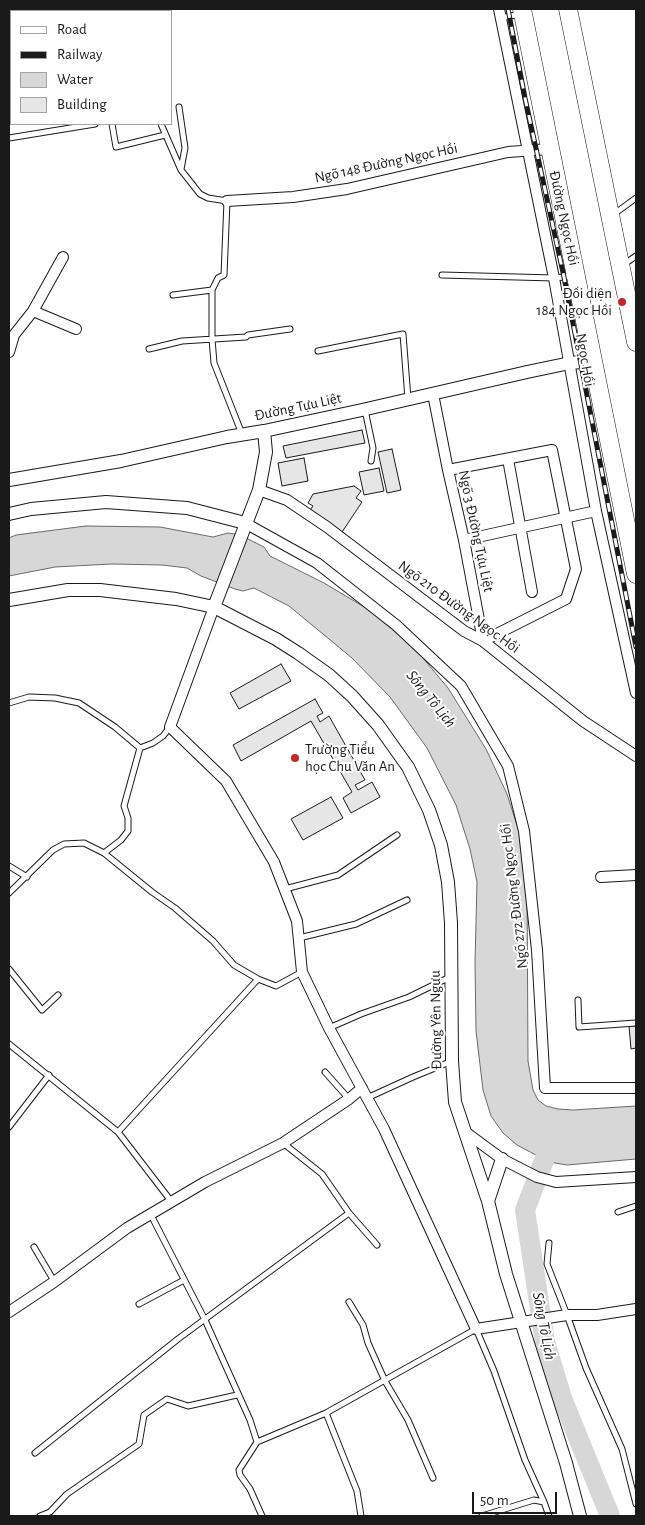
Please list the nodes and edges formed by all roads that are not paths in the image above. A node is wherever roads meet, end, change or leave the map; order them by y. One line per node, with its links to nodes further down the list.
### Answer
1 (568, 9): 15 (highway)
2 (522, 11): 3 (lane); 10 (highway, Đường Ngọc Hồi)
3 (500, 14): 11 (street, Ngọc Hồi)
4 (179, 107): 12 (lane)
5 (89, 125): 9 (lane)
6 (112, 125): 8 (lane)
7 (161, 125): 8 (lane)
8 (165, 135): 12 (lane)
9 (9, 138)
10 (550, 149): 11 (street, Ngõ 148 Đường Ngọc Hồi); 20 (highway, Đường Ngọc Hồi)
11 (528, 150): 14 (street, Ngõ 148 Đường Ngọc Hồi); 21 (street, Ngọc Hồi)
12 (181, 170): 14 (lane)
13 (636, 198): 15 (lane)
14 (227, 201): 22 (lane)
15 (610, 217): 18 (highway)
16 (63, 256): 25 (street)
17 (636, 256): 18 (lane)
18 (621, 271): 24 (street); 29 (highway)
19 (442, 276): 21 (lane)
20 (576, 276): 21 (lane); 33 (highway, Đường Ngọc Hồi)
21 (554, 278): 34 (street, Ngọc Hồi)
22 (212, 290): 23 (lane); 28 (lane)
23 (173, 295)
24 (636, 300)
25 (33, 311): 26 (street); 31 (street)
26 (76, 329)
27 (290, 329): 28 (lane)
28 (212, 338): 30 (lane); 39 (lane)
29 (636, 342)
30 (149, 349)
31 (9, 352)
32 (318, 352): 36 (lane)
33 (593, 361): 34 (street, Đường Tựu Liệt); 51 (highway, Đường Ngọc Hồi)
34 (570, 363): 35 (street, Đường Tựu Liệt); 45 (street, Ngọc Hồi)
35 (433, 394): 36 (street, Đường Tựu Liệt); 42 (street, Ngõ 3 Đường Tựu Liệt)
36 (408, 400): 37 (street, Đường Tựu Liệt)
37 (364, 410): 38 (street, Đường Tựu Liệt); 41 (lane)
38 (264, 431): 39 (street, Đường Tựu Liệt); 44 (street)
39 (242, 434): 43 (street, Đường Tựu Liệt)
40 (508, 459): 42 (street); 47 (street); 49 (street)
41 (371, 461)
42 (448, 470): 50 (street, Ngõ 3 Đường Tựu Liệt)
43 (9, 480)
44 (259, 490): 48 (street); 55 (street, Ngõ 210 Đường Ngọc Hồi)
45 (596, 511): 47 (street); 56 (street, Ngọc Hồi)
46 (9, 514): 48 (street)
47 (565, 518): 49 (street); 55 (street)
48 (243, 528): 54 (street); 84 (street, Ngõ 272 Đường Ngọc Hồi)
49 (520, 528): 50 (street); 52 (street)
50 (464, 540): 55 (street, Ngõ 3 Đường Tựu Liệt)
51 (636, 574)
52 (532, 592)
53 (9, 600): 54 (street, Đường Yên Ngưu)
54 (216, 602): 58 (street); 73 (street, Đường Yên Ngưu)
55 (483, 641): 60 (street, Ngõ 210 Đường Ngọc Hồi)
56 (636, 693)
57 (9, 703): 59 (lane)
58 (170, 727): 59 (lane); 67 (street)
59 (140, 748): 62 (lane)
60 (636, 756)
61 (397, 835): 67 (lane)
62 (104, 852): 65 (lane); 74 (lane)
63 (9, 866): 65 (lane)
64 (636, 875): 66 (street)
65 (27, 876): 68 (lane)
66 (601, 877)
67 (285, 889): 70 (street)
68 (9, 893)
69 (407, 900): 70 (lane)
70 (299, 938): 72 (street)
71 (9, 969): 75 (lane)
72 (302, 972): 74 (lane); 78 (street)
73 (450, 976): 78 (lane); 80 (street, Đường Yên Ngưu)
74 (258, 980): 88 (lane)
75 (58, 995)
76 (578, 1000): 77 (lane)
77 (636, 1023)
78 (328, 1028): 83 (street)
79 (9, 1044): 82 (lane)
80 (452, 1061): 85 (lane); 89 (street, Đường Yên Ngưu)
81 (325, 1072): 86 (lane)
82 (49, 1075): 87 (lane); 88 (lane)
83 (362, 1088): 85 (street); 86 (street)
84 (636, 1088)
85 (367, 1098): 111 (street)
86 (349, 1099): 90 (street)
87 (9, 1127)
88 (118, 1132): 94 (lane)
89 (464, 1132): 91 (street); 93 (street, Đường Yên Ngưu)
90 (284, 1143): 94 (street); 97 (lane)
91 (502, 1159): 92 (street); 93 (street)
92 (636, 1177)
93 (488, 1200): 110 (street, Đường Yên Ngưu)
94 (172, 1202): 98 (street)
95 (636, 1206): 96 (lane)
96 (618, 1212)
97 (348, 1213): 100 (lane); 109 (lane)
98 (151, 1215): 102 (lane); 103 (street)
99 (549, 1243): 108 (lane)
100 (376, 1244)
101 (34, 1247): 103 (lane)
102 (184, 1280): 105 (lane); 109 (lane)
103 (54, 1282): 107 (street)
104 (348, 1302): 112 (lane)
105 (139, 1304)
106 (636, 1309): 108 (street)
107 (9, 1312)
108 (568, 1315): 110 (street); 119 (lane)
109 (205, 1320): 113 (lane); 116 (lane)
110 (526, 1320): 111 (street); 126 (street, Đường Yên Ngưu)
111 (476, 1329): 112 (lane); 118 (lane)
112 (385, 1381): 114 (lane); 117 (lane)
113 (237, 1395): 115 (lane); 120 (lane)
114 (326, 1413): 115 (lane); 123 (lane)
115 (257, 1442): 122 (lane)
116 (35, 1453)
117 (434, 1478)
118 (544, 1502): 124 (lane); 125 (lane)
119 (636, 1504)
120 (51, 1514): 121 (lane)
121 (40, 1516)
122 (262, 1516)
123 (361, 1516)
124 (482, 1516)
125 (549, 1516)
126 (580, 1516)

